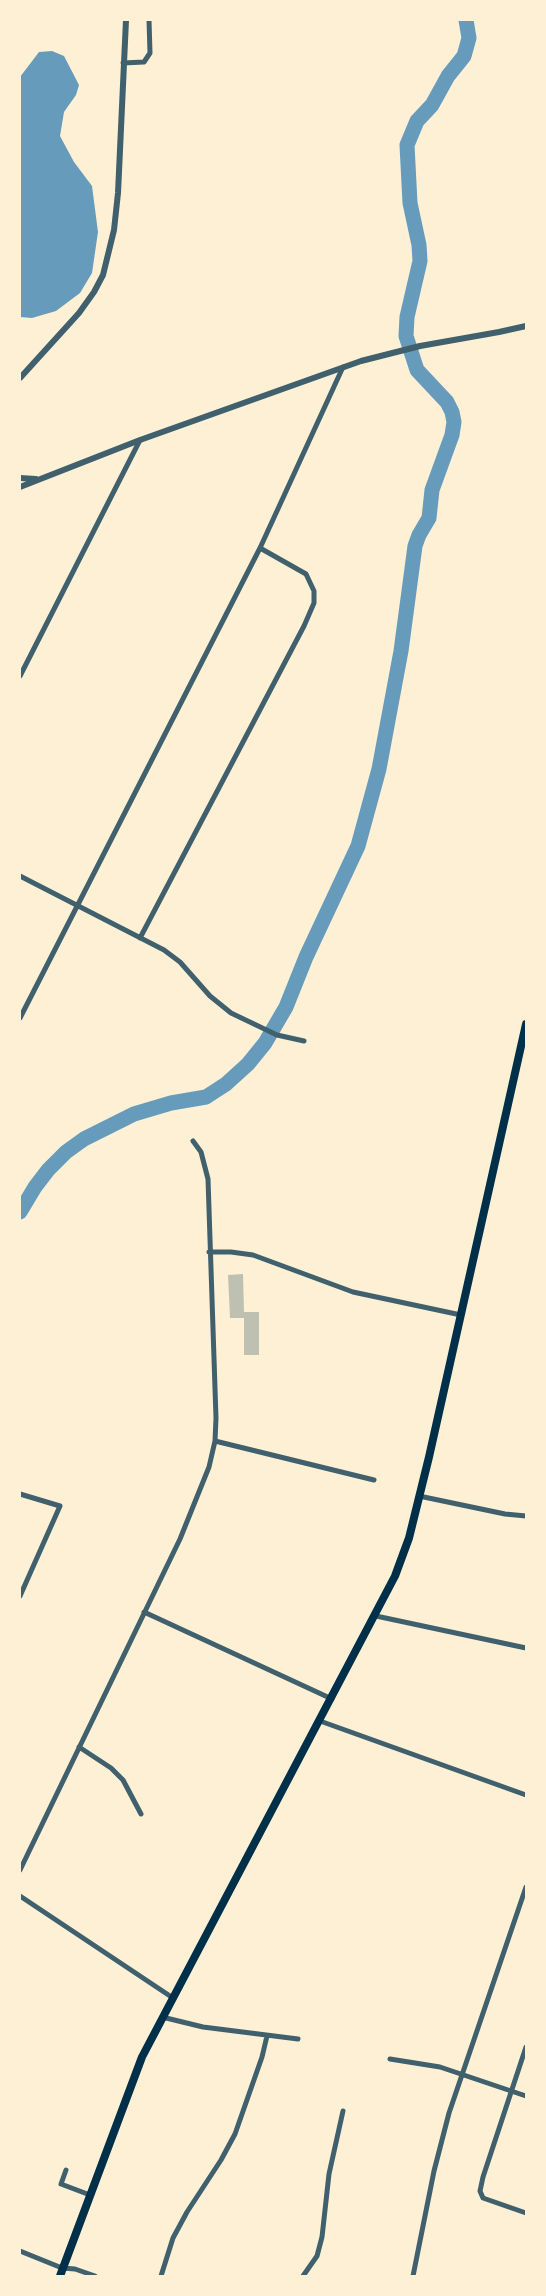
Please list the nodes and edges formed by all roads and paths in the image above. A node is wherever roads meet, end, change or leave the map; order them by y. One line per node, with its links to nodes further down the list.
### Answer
1 (126, 20): 3 (street)
2 (149, 20): 3 (street)
3 (123, 64): 6 (street)
4 (526, 326): 5 (street)
5 (344, 367): 7 (street); 11 (street)
6 (20, 378)
7 (140, 440): 9 (street); 12 (street)
8 (20, 478): 9 (street)
9 (37, 479): 10 (street)
10 (20, 487)
11 (260, 548): 14 (street); 15 (street)
12 (20, 676)
13 (20, 876): 14 (street)
14 (78, 905): 15 (street); 16 (street)
15 (140, 938): 18 (street)
16 (20, 1018)
17 (526, 1024): 21 (main road)
18 (304, 1041)
19 (193, 1141): 20 (street)
20 (209, 1252): 21 (street); 22 (street)
21 (461, 1315): 25 (main road)
22 (215, 1441): 23 (street); 28 (street)
23 (374, 1480)
24 (20, 1494): 27 (street)
25 (419, 1496): 26 (street); 29 (main road)
26 (526, 1516)
27 (20, 1596)
28 (144, 1612): 31 (street); 33 (street)
29 (376, 1616): 30 (street); 31 (main road)
30 (526, 1648)
31 (332, 1699): 32 (main road)
32 (320, 1721): 34 (street); 40 (main road)
33 (80, 1747): 35 (street); 36 (street)
34 (526, 1795)
35 (140, 1814)
36 (20, 1870)
37 (526, 1887): 39 (street)
38 (20, 1896): 40 (street)
39 (524, 1904): 46 (street)
40 (173, 1998): 41 (main road)
41 (162, 2018): 42 (street); 51 (main road)
42 (267, 2036): 43 (street); 56 (street)
43 (298, 2039)
44 (526, 2047): 47 (street)
45 (390, 2059): 46 (street)
46 (462, 2074): 47 (street); 58 (street)
47 (510, 2090): 48 (street); 52 (street)
48 (526, 2096)
49 (343, 2112): 57 (street)
50 (66, 2170): 51 (street)
51 (90, 2195): 54 (main road)
52 (526, 2213)
53 (20, 2251): 54 (street)
54 (61, 2272): 55 (street)
55 (95, 2276)
56 (161, 2276)
57 (303, 2276)
58 (413, 2276)

